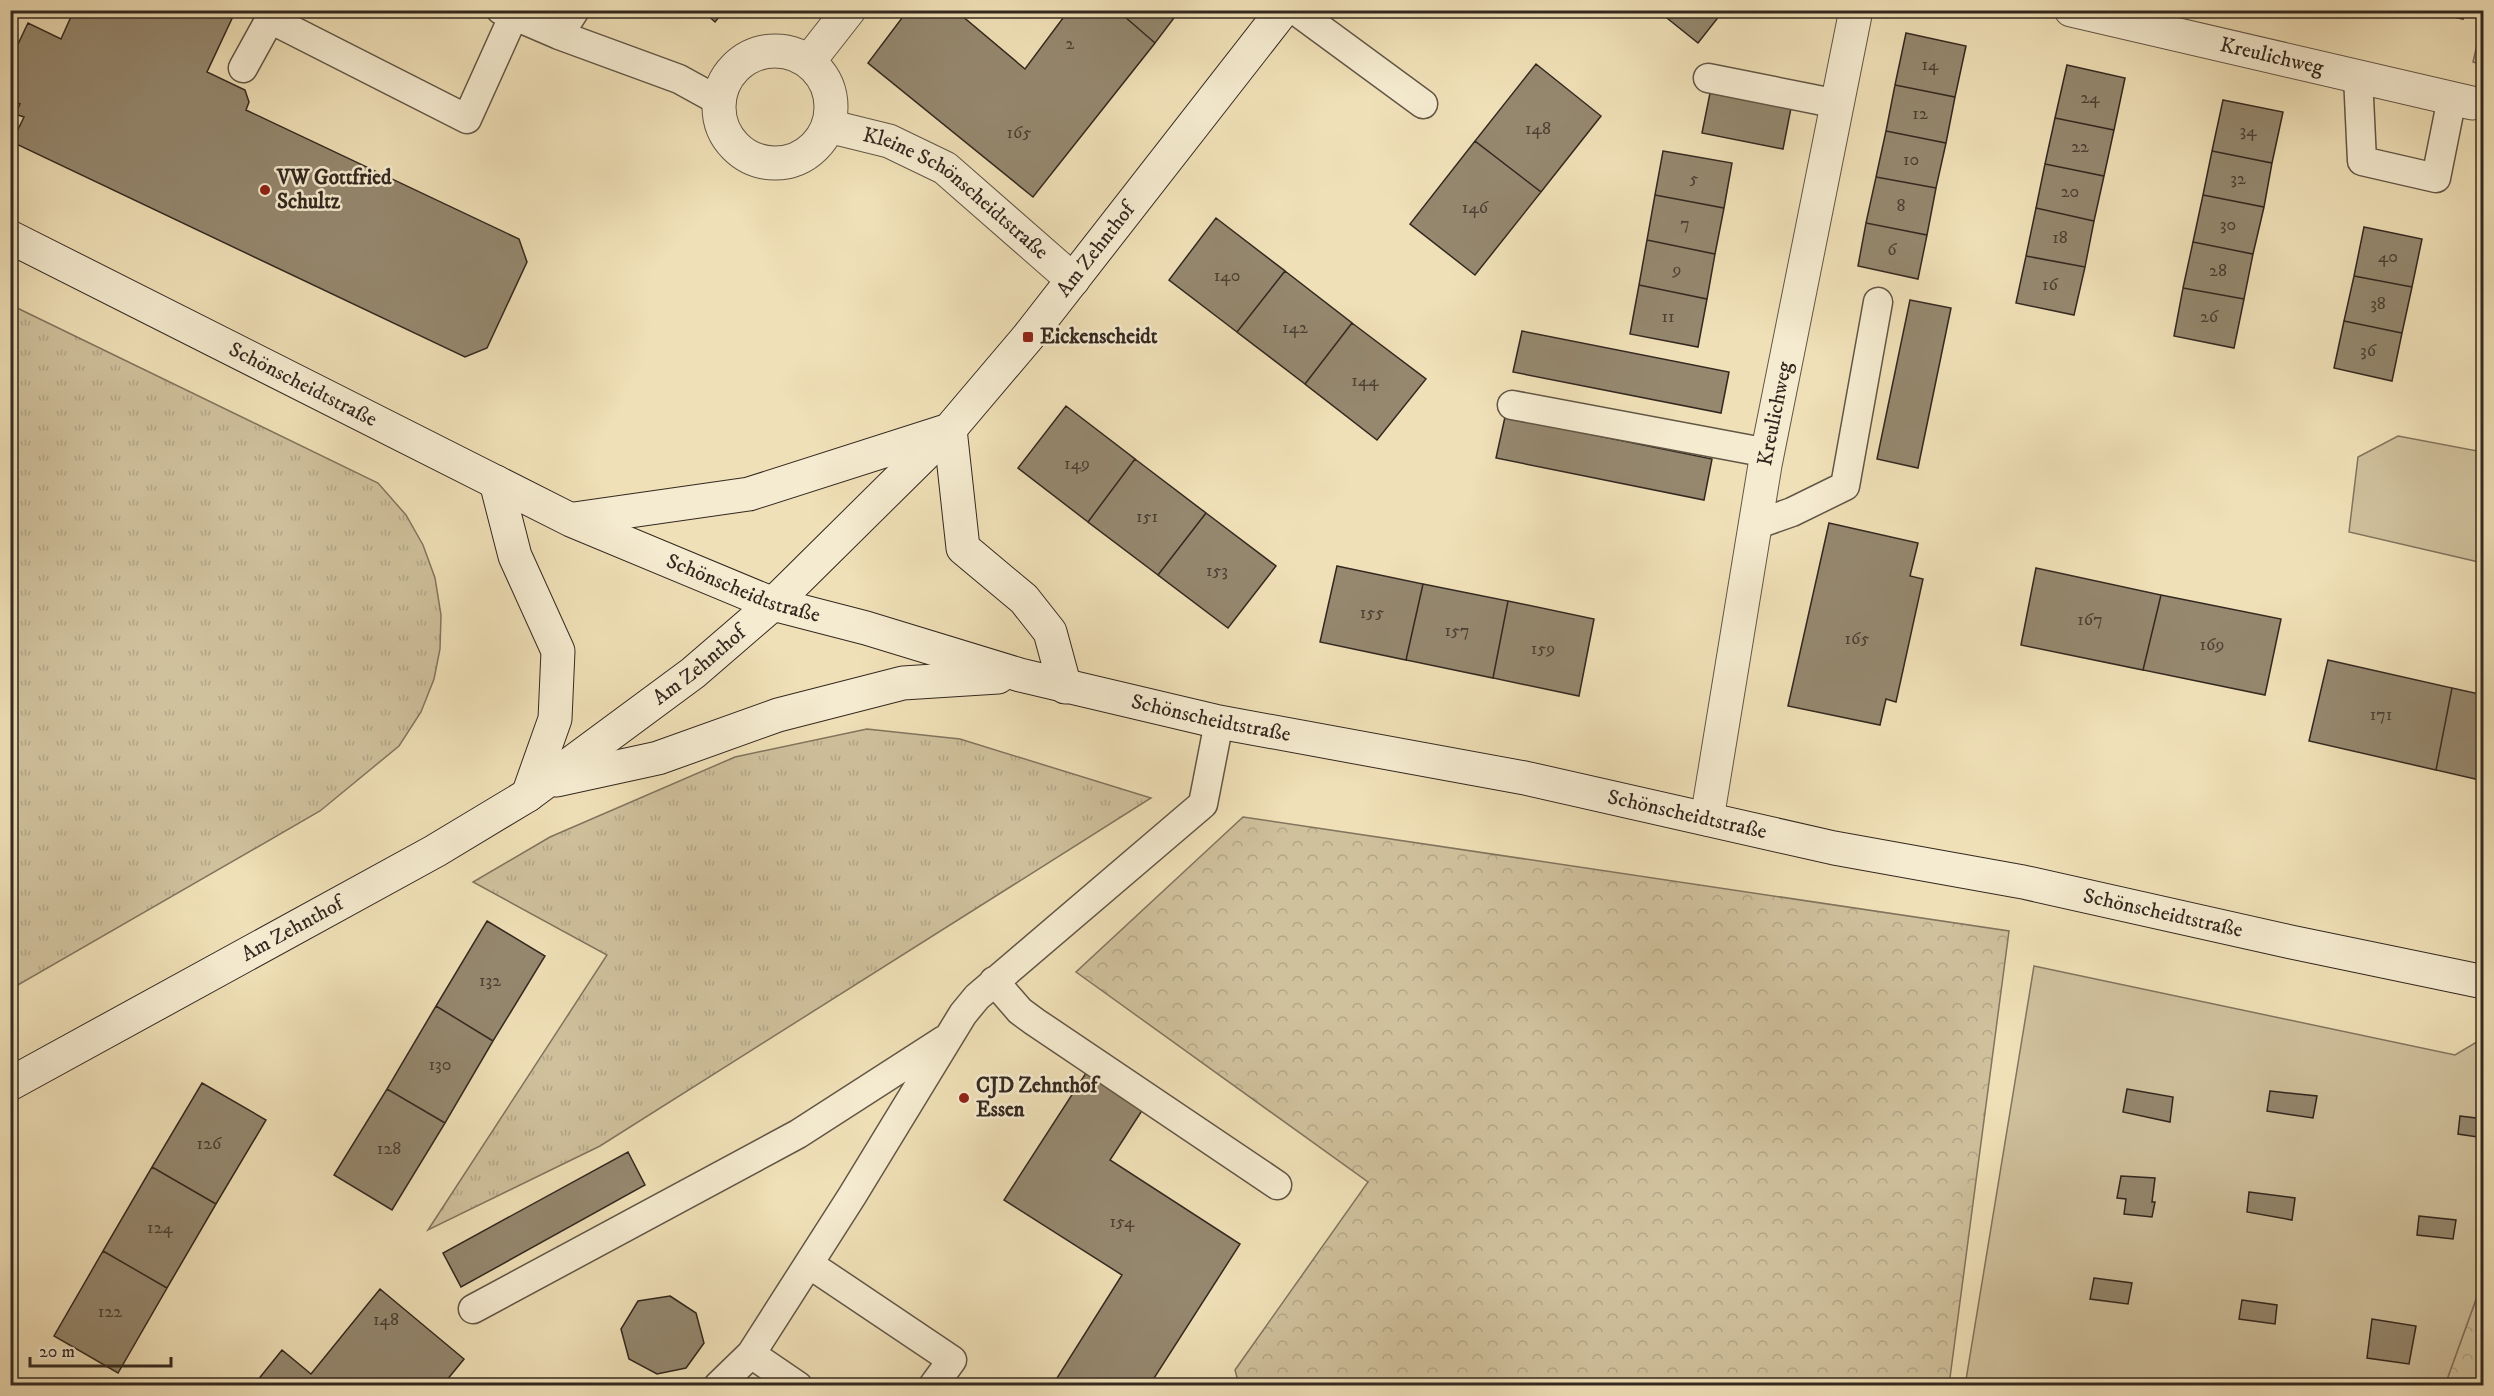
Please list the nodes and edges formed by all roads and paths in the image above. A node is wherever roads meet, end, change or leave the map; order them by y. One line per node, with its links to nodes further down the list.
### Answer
1 (575, 10): 9 (lane)
2 (849, 10): 10 (main road)
3 (1283, 10): 20 (main road, Am Zehnthof)
4 (1296, 10): 16 (lane)
5 (1856, 10): 17 (main road, Kreulichweg)
6 (2071, 10): 12 (main road, Kreulichweg)
7 (507, 14): 8 (lane); 9 (lane)
8 (272, 15): 11 (lane)
9 (559, 35): 15 (lane)
10 (809, 62): 15 (main road); 18 (main road)
11 (243, 68)
12 (2358, 76): 14 (main road, Kreulichweg); 14 (lane)
13 (1708, 78): 17 (lane)
14 (2462, 100)
15 (719, 101): 18 (main road)
16 (1423, 104)
17 (1838, 104): 24 (main road, Kreulichweg)
18 (828, 126): 20 (main road, Kleine Schönscheidtstraße)
19 (10, 237): 25 (main road, Schönscheidtstraße)
20 (1073, 280): 23 (main road, Am Zehnthof)
21 (1878, 302): 27 (lane)
22 (1512, 405): 24 (lane)
23 (950, 429): 26 (main road); 28 (main road, Am Zehnthof); 30 (main road)
24 (1768, 453): 27 (main road, Kreulichweg)
25 (496, 482): 26 (main road, Schönscheidtstraße); 32 (main road)
26 (571, 520): 28 (main road, Schönscheidtstraße)
27 (1755, 525): 33 (main road, Kreulichweg)
28 (772, 604): 29 (main road, Schönscheidtstraße); 32 (main road, Am Zehnthof)
29 (1020, 675): 30 (main road, Schönscheidtstraße); 32 (main road)
30 (1065, 687): 31 (main road, Schönscheidtstraße)
31 (1219, 722): 33 (main road, Schönscheidtstraße); 34 (lane)
32 (537, 788): 37 (main road, Am Zehnthof)
33 (1707, 819): 35 (main road, Schönscheidtstraße)
34 (994, 981): 36 (lane); 38 (lane)
35 (2484, 982)
36 (951, 1035): 39 (lane); 40 (lane)
37 (10, 1084)
38 (1276, 1185)
39 (809, 1264): 41 (lane); 44 (lane)
40 (472, 1309)
41 (751, 1354): 42 (lane); 43 (lane)
42 (718, 1386)
43 (798, 1386)
44 (933, 1386)

